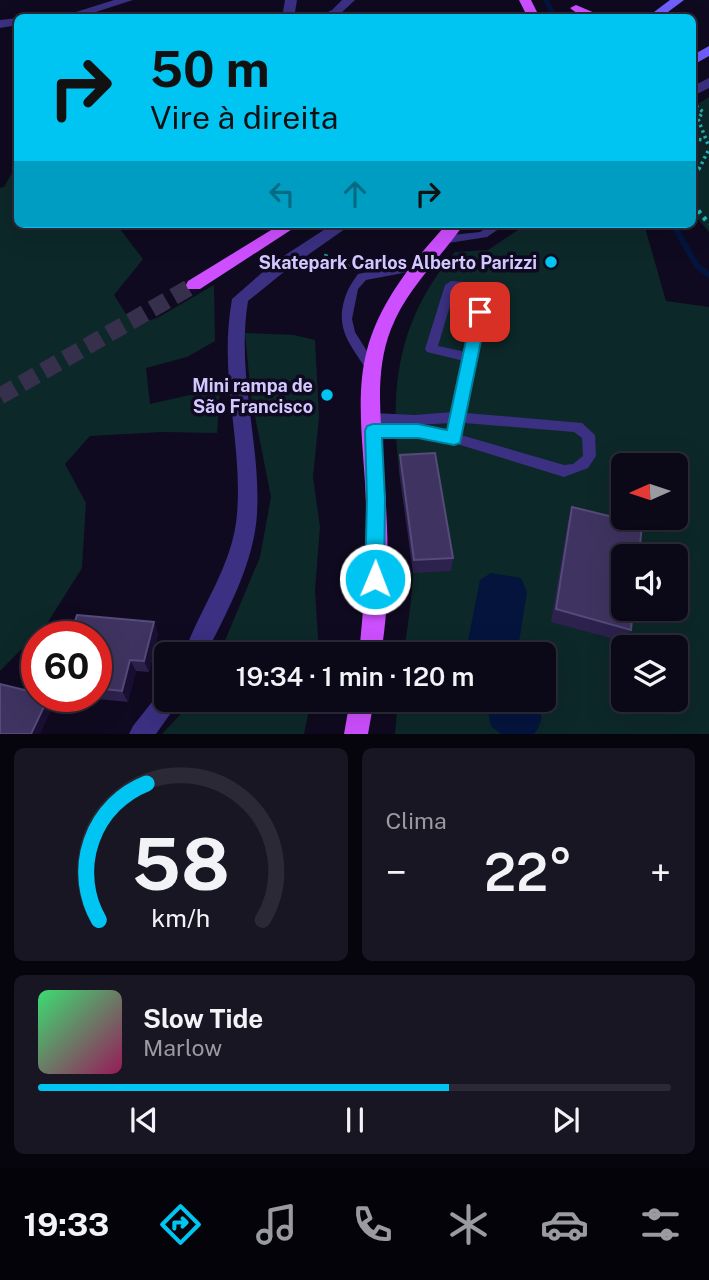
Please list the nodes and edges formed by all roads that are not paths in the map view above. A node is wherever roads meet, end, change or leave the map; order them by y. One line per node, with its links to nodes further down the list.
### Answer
1 (127, 0): 4 (street)
2 (349, 0): 5 (street)
3 (678, 0): 6 (main road)
4 (76, 14)
5 (330, 14)
6 (656, 14)
7 (286, 228): 13 (main road)
8 (338, 228): 19 (street)
9 (452, 228): 11 (main road)
10 (494, 228): 11 (lane)
11 (442, 240): 12 (main road)
12 (420, 266): 15 (main road); 15 (lane)
13 (194, 285)
14 (470, 358): 14 (lane); 16 (lane)
15 (372, 369): 17 (main road)
16 (458, 417): 17 (lane); 18 (lane); 18 (lane)
17 (373, 425): 18 (lane); 20 (main road)
18 (454, 438)
19 (199, 642)
20 (372, 642)
21 (158, 712): 23 (street)
22 (360, 712): 24 (main road)
23 (141, 734)
24 (356, 734)

